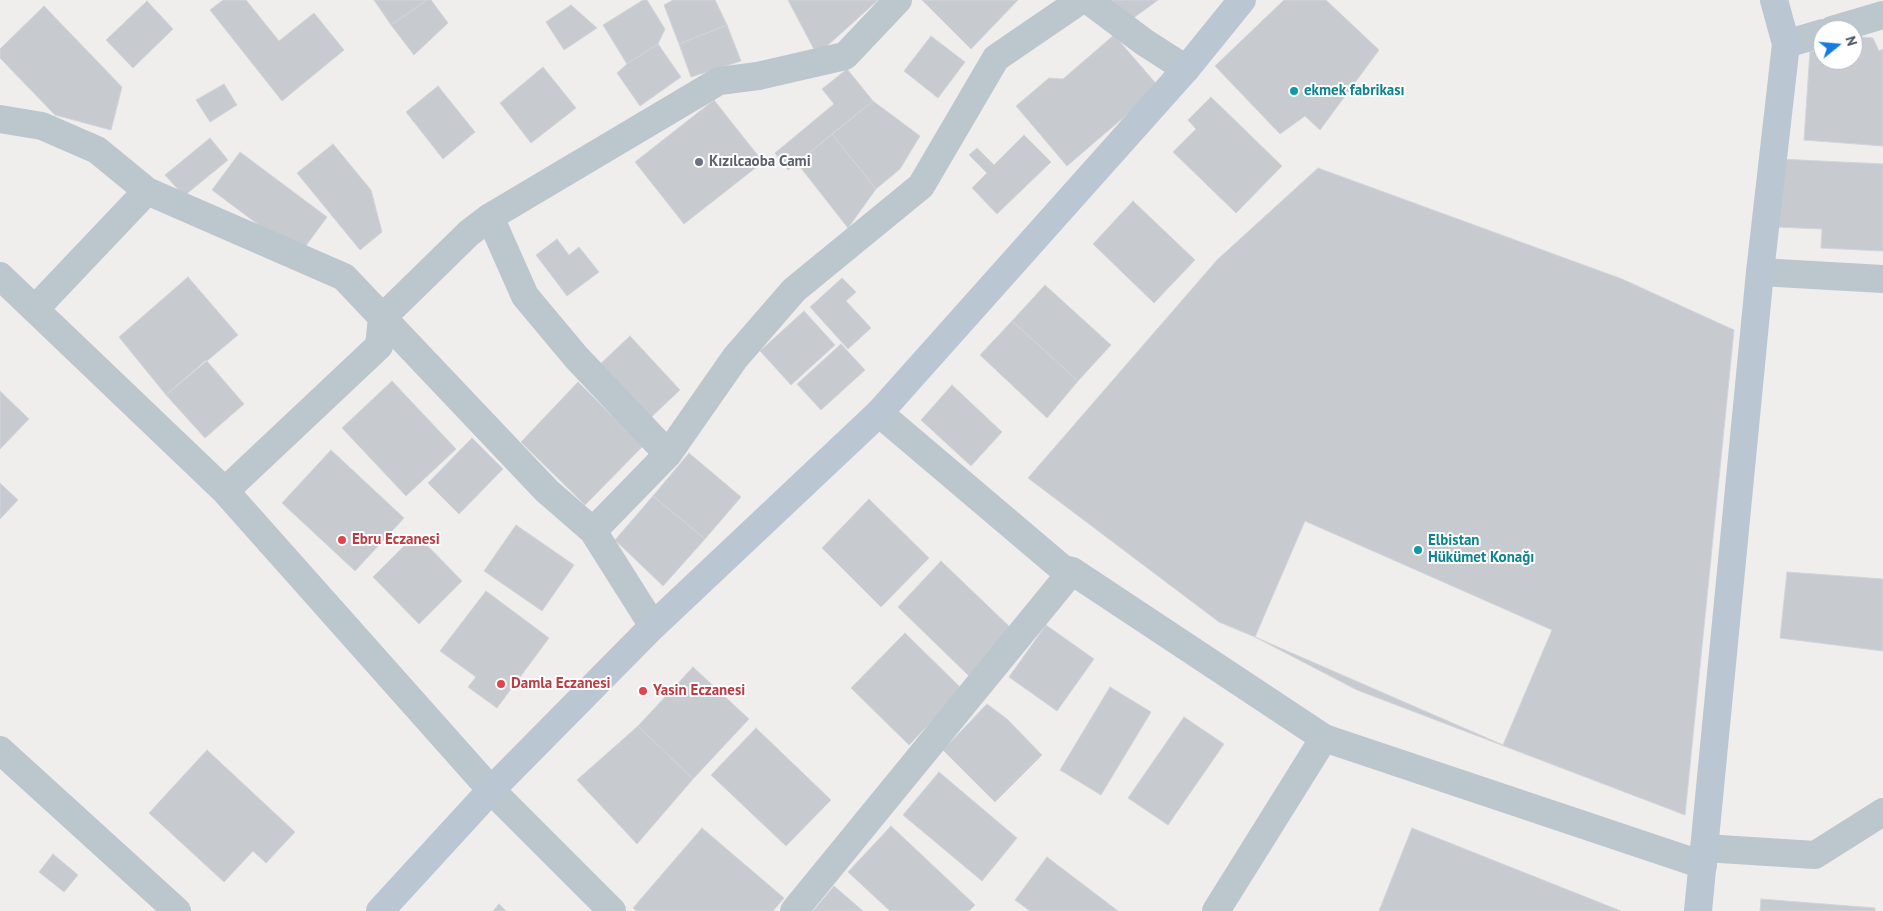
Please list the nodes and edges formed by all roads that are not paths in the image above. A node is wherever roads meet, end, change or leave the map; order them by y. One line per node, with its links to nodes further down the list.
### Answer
1 (898, 0): 13 (street)
2 (1081, 0): 20 (street)
3 (1088, 0): 10 (street)
4 (1242, 0): 10 (main road)
5 (1774, 0): 9 (main road)
6 (1883, 15): 7 (street)
7 (1863, 21)
8 (1813, 36): 9 (street)
9 (1786, 44): 14 (main road)
10 (1186, 69): 19 (main road)
11 (0, 119): 12 (street)
12 (147, 191): 17 (street); 18 (street)
13 (490, 217): 18 (street); 20 (street)
14 (1760, 272): 16 (street); 29 (main road)
15 (0, 276): 17 (street)
16 (1883, 279)
17 (35, 309): 21 (street)
18 (382, 318): 21 (street); 22 (street)
19 (879, 414): 23 (street); 24 (main road)
20 (668, 454): 22 (street)
21 (225, 491): 27 (street)
22 (593, 531): 24 (street)
23 (1072, 571): 25 (street); 33 (street)
24 (653, 626): 27 (main road)
25 (1324, 738): 29 (street); 34 (street)
26 (0, 750): 30 (street)
27 (491, 790): 31 (main road); 32 (street)
28 (1883, 812): 29 (street)
29 (1703, 856): 35 (main road)
30 (177, 911)
31 (380, 911)
32 (612, 911)
33 (794, 911)
34 (1216, 911)
35 (1698, 911)

